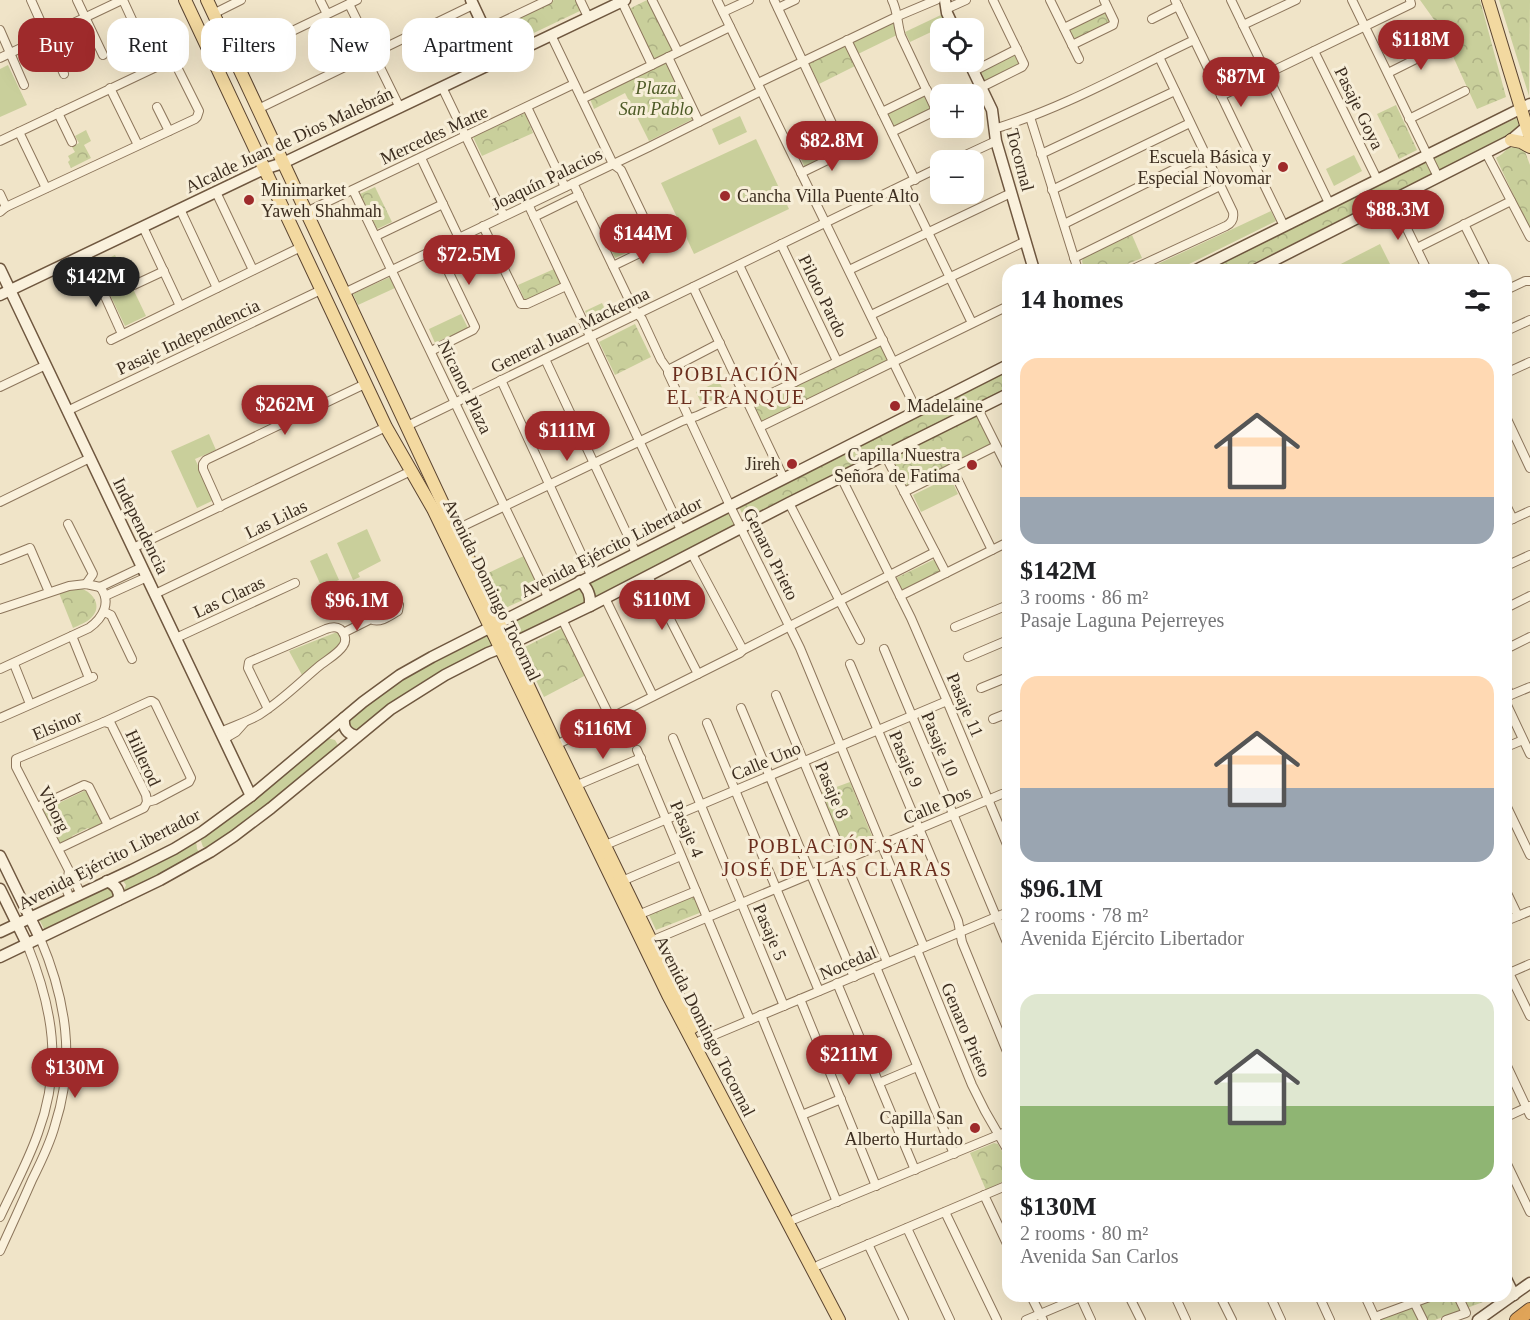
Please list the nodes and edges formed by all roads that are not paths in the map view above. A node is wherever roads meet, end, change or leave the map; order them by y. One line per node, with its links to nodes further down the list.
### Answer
1 (31, 0): 37 (street)
2 (77, 0): 38 (street)
3 (122, 0): 38 (street); 39 (street)
4 (185, 0): 46 (main road, Avenida Domingo Tocornal)
5 (207, 0): 34 (main road, Avenida Domingo Tocornal)
6 (241, 0): 34 (street)
7 (320, 0): 35 (street)
8 (357, 0): 29 (street)
9 (548, 0): 43 (street)
10 (580, 0): 44 (street)
11 (652, 0): 64 (street)
12 (717, 0): 33 (street)
13 (749, 0): 33 (street)
14 (774, 0): 32 (street)
15 (795, 0): 32 (street)
16 (892, 0): 36 (street)
17 (936, 0): 36 (street, Joaquín Palacios)
18 (966, 0): 31 (street)
19 (993, 0): 62 (street)
20 (1050, 0): 50 (street)
21 (1231, 0): 47 (street)
22 (1296, 0): 47 (street)
23 (1352, 0): 48 (street)
24 (1488, 0): 92 (main road)
25 (623, 1): 44 (main road, Alcalde Juan de Dios Malebrán); 73 (street)
26 (1411, 2): 48 (street)
27 (472, 3): 42 (main road); 58 (street)
28 (1176, 3): 45 (street); 56 (street)
29 (349, 4): 35 (street); 41 (street)
30 (1105, 4): 50 (street); 59 (street)
31 (946, 5)
32 (778, 8): 72 (street)
33 (723, 12): 49 (street)
34 (213, 14): 40 (main road, Avenida Domingo Tocornal); 46 (main road)
35 (327, 14): 51 (street)
36 (898, 16): 55 (street, Joaquín Palacios); 86 (street)
37 (39, 18)
38 (85, 18)
39 (131, 18)
40 (215, 18)
41 (356, 18)
42 (479, 18)
43 (510, 18)
44 (588, 18): 53 (main road, Alcalde Juan de Dios Malebrán)
45 (1152, 19)
46 (195, 20): 123 (main road, Avenida Domingo Tocornal)
47 (1243, 25): 79 (street)
48 (1365, 26): 63 (street); 78 (street)
49 (730, 27): 64 (street); 84 (street)
50 (1064, 28): 59 (street)
51 (296, 29)
52 (0, 30): 65 (street)
53 (551, 35): 57 (main road, Alcalde Juan de Dios Malebrán); 80 (street)
54 (95, 39): 66 (street)
55 (848, 40): 72 (street, Joaquín Palacios); 97 (street)
56 (1194, 40): 68 (street); 90 (street)
57 (534, 43)
58 (390, 45)
59 (1072, 45): 70 (street)
60 (1444, 45): 78 (street)
61 (18, 49): 65 (street)
62 (1017, 49): 71 (street); 82 (street)
63 (1314, 51): 79 (street); 127 (street, Pasaje Goya)
64 (678, 52): 67 (street)
65 (10, 53): 69 (street); 81 (street)
66 (103, 55)
67 (668, 57): 73 (street); 101 (street)
68 (1159, 57): 87 (street); 99 (street)
69 (0, 58)
70 (1079, 59)
71 (984, 61)
72 (803, 62): 84 (street, Joaquín Palacios); 125 (street)
73 (652, 65): 91 (street)
74 (240, 72): 96 (main road, Avenida Domingo Tocornal)
75 (335, 72): 96 (street)
76 (382, 72): 95 (street)
77 (474, 72): 83 (main road, Alcalde Juan de Dios Malebrán)
78 (1388, 73): 100 (street)
79 (1266, 74): 90 (street); 142 (street)
80 (574, 84): 91 (street); 94 (street, Mercedes Matte)
81 (24, 85)
82 (984, 86)
83 (442, 87): 95 (main road, Alcalde Juan de Dios Malebrán); 108 (street)
84 (760, 87): 101 (street, Joaquín Palacios); 125 (street)
85 (110, 88): 98 (street); 105 (street); 113 (street)
86 (927, 90): 97 (street); 107 (street)
87 (1175, 91): 102 (street); 117 (street)
88 (1465, 91): 100 (street)
89 (984, 92): 103 (main road, Tocornal)
90 (1221, 96): 155 (street)
91 (582, 99): 122 (street)
92 (1525, 106): 104 (main road); 119 (main road)
93 (157, 107): 105 (street)
94 (527, 107): 108 (street, Mercedes Matte); 132 (street)
95 (400, 108): 121 (main road, Alcalde Juan de Dios Malebrán)
96 (258, 109): 121 (main road, Avenida Domingo Tocornal)
97 (882, 112): 107 (street)
98 (58, 113): 106 (street); 112 (street)
99 (1030, 117): 103 (street); 117 (street)
100 (1409, 119): 119 (street)
101 (699, 122): 122 (street, Joaquín Palacios)
102 (1190, 123): 118 (street); 134 (street)
103 (994, 129): 111 (main road, Tocornal)
104 (1529, 130): 109 (main road)
105 (169, 131): 113 (street)
106 (20, 132): 110 (street); 133 (street)
107 (892, 132): 128 (street)
108 (465, 136): 120 (street, Mercedes Matte); 148 (street)
109 (1511, 140): 114 (main road); 116 (main road)
110 (0, 141)
111 (996, 141): 115 (street); 137 (main road, Tocornal)
112 (72, 142)
113 (138, 145): 133 (street)
114 (1530, 147)
115 (977, 150)
116 (1486, 153): 126 (main road); 141 (street)
117 (1041, 154): 134 (street)
118 (1205, 154): 131 (street); 151 (street)
119 (1427, 154): 126 (street); 127 (main road)
120 (421, 158): 135 (street, Mercedes Matte); 143 (street)
121 (284, 164): 123 (main road, Alcalde Juan de Dios Malebrán); 147 (main road, Avenida Domingo Tocornal)
122 (613, 164): 129 (street, Joaquín Palacios); 154 (street)
123 (264, 169): 136 (main road, Alcalde Juan de Dios Malebrán); 163 (main road, Avenida Domingo Tocornal)
124 (930, 172): 128 (street, General Juan Mackenna)
125 (801, 173): 150 (street)
126 (1438, 177): 140 (main road)
127 (1377, 179): 142 (main road)
128 (915, 180): 130 (street, General Juan Mackenna)
129 (573, 183): 132 (street, Joaquín Palacios); 139 (street, Genaro Prieto)
130 (905, 184): 150 (street, General Juan Mackenna); 157 (street)
131 (1220, 186): 168 (street); 171 (street)
132 (565, 187): 144 (street, Joaquín Palacios)
133 (46, 188): 145 (street)
134 (1052, 189): 151 (street)
135 (353, 190): 147 (street, Mercedes Matte); 158 (street, Nicanor Plaza)
136 (216, 192): 146 (main road, Alcalde Juan de Dios Malebrán); 179 (street)
137 (1011, 192): 157 (street); 161 (main road, Tocornal)
138 (0, 194): 145 (street)
139 (579, 195): 149 (street); 164 (street, Genaro Prieto)
140 (1393, 200): 166 (street); 173 (main road)
141 (1511, 201): 152 (street); 159 (street)
142 (1329, 203): 155 (main road)
143 (443, 204): 158 (street); 160 (street)
144 (528, 204): 148 (street, Joaquín Palacios); 149 (street)
145 (2, 209)
146 (180, 209): 156 (main road, Alcalde Juan de Dios Malebrán); 189 (street)
147 (306, 212): 192 (main road, Avenida Domingo Tocornal)
148 (504, 216): 153 (street, Joaquín Palacios)
149 (534, 217): 186 (street)
150 (826, 223): 162 (street, General Juan Mackenna); 181 (street)
151 (1064, 224): 168 (street)
152 (1464, 224): 166 (street); 175 (street)
153 (483, 226): 160 (street, Joaquín Palacios); 186 (street)
154 (648, 226): 164 (street); 177 (street)
155 (1284, 226): 172 (main road)
156 (143, 227): 167 (main road, Alcalde Juan de Dios Malebrán); 182 (street)
157 (928, 232): 181 (street); 183 (street)
158 (376, 236): 180 (street, Nicanor Plaza)
159 (1530, 237)
160 (459, 238): 165 (street, Joaquín Palacios)
161 (1026, 241): 169 (main road, Tocornal); 183 (street)
162 (782, 244): 176 (street, General Juan Mackenna); 207 (street, Piloto Pardo)
163 (301, 247): 179 (street); 190 (main road, Avenida Domingo Tocornal)
164 (604, 247): 177 (street, Genaro Prieto)
165 (437, 248): 180 (street, Joaquín Palacios); 205 (street)
166 (1417, 249): 174 (street)
167 (86, 254): 191 (main road, Alcalde Juan de Dios Malebrán); 200 (street)
168 (1074, 258): 170 (street)
169 (1032, 264)
170 (1076, 264)
171 (1144, 264)
172 (1208, 264)
173 (1271, 264)
174 (1424, 264)
175 (1484, 264)
176 (739, 265): 187 (street, General Juan Mackenna); 215 (street)
177 (613, 266): 195 (street, Genaro Prieto)
178 (0, 270): 191 (main road, Independencia)
179 (253, 270): 189 (street)
180 (392, 270): 192 (street, Joaquín Palacios); 205 (street, Nicanor Plaza)
181 (849, 270): 196 (street)
182 (164, 271): 185 (street); 193 (street)
183 (950, 277): 196 (street); 198 (street)
184 (1530, 281): 188 (street)
185 (134, 285)
186 (566, 286): 201 (street)
187 (693, 287): 195 (street, General Juan Mackenna); 204 (street)
188 (1512, 287)
189 (217, 288): 193 (street)
190 (321, 290): 216 (main road, Avenida Domingo Tocornal); 225 (street, Pasaje Independencia)
191 (5, 293): 210 (main road, Independencia)
192 (344, 293): 220 (main road, Avenida Domingo Tocornal)
193 (180, 306): 200 (street)
194 (1002, 309): 198 (street)
195 (638, 314): 201 (street, General Juan Mackenna); 212 (street, Genaro Prieto)
196 (871, 315): 203 (street)
197 (1530, 320): 199 (street)
198 (972, 323): 208 (street)
199 (1512, 328)
200 (122, 334): 202 (street)
201 (590, 337): 206 (street, General Juan Mackenna); 232 (street)
202 (111, 340)
203 (883, 340): 207 (street); 208 (street)
204 (720, 343): 212 (street); 218 (street)
205 (431, 351): 222 (street, Nicanor Plaza)
206 (545, 359): 214 (street, General Juan Mackenna); 237 (street)
207 (837, 361): 215 (street)
208 (893, 362): 226 (street); 230 (street)
209 (1530, 362): 213 (street)
210 (45, 365): 217 (street); 225 (main road, Independencia)
211 (1002, 368): 226 (main road, Avenida Ejército Libertador)
212 (668, 370): 227 (street, Genaro Prieto)
213 (1512, 370)
214 (501, 380): 222 (street, General Juan Mackenna); 243 (street)
215 (795, 381): 223 (street)
216 (365, 384): 221 (main road, Avenida Domingo Tocornal); 249 (street)
217 (0, 387)
218 (744, 394): 223 (street); 227 (street)
219 (1002, 397): 224 (main road)
220 (394, 398): 221 (main road); 228 (main road, Avenida Domingo Tocornal)
221 (374, 401): 229 (main road, Avenida Domingo Tocornal)
222 (456, 402): 228 (street, General Juan Mackenna); 247 (street, Nicanor Plaza)
223 (749, 404): 230 (street)
224 (978, 409): 233 (street); 234 (main road)
225 (67, 411): 235 (main road, Independencia)
226 (917, 411): 242 (main road, Avenida Ejército Libertador)
227 (689, 418): 232 (street); 248 (street, Genaro Prieto)
228 (407, 426): 254 (main road, Avenida Domingo Tocornal)
229 (386, 427): 240 (main road, Avenida Domingo Tocornal); 249 (street)
230 (760, 427): 242 (street)
231 (1512, 430): 239 (street)
232 (639, 441): 237 (street); 255 (street)
233 (996, 446): 236 (street); 238 (street)
234 (885, 455): 241 (main road); 244 (street)
235 (90, 458): 245 (street); 257 (main road, Independencia)
236 (1002, 458)
237 (594, 463): 243 (street); 260 (street)
238 (952, 468): 244 (street); 258 (street)
239 (1530, 468)
240 (411, 471): 275 (street, Las Lilas); 289 (main road, Avenida Domingo Tocornal)
241 (840, 477): 246 (main road); 269 (street, Pasaje 11)
242 (784, 478): 248 (main road, Avenida Ejército Libertador)
243 (549, 485): 247 (street); 267 (street)
244 (904, 492): 259 (street)
245 (0, 502)
246 (789, 503): 253 (main road); 281 (street)
247 (505, 506): 254 (street); 279 (street, Nicanor Plaza)
248 (730, 506): 253 (street, Genaro Prieto); 255 (main road, Avenida Ejército Libertador)
249 (220, 507): 257 (street)
250 (1530, 511): 251 (street)
251 (1512, 519)
252 (67, 524): 272 (street)
253 (742, 528): 261 (main road); 290 (street, Genaro Prieto)
254 (455, 530): 289 (main road, Avenida Domingo Tocornal)
255 (681, 531): 260 (main road, Avenida Ejército Libertador)
256 (1002, 545): 258 (street)
257 (133, 548): 265 (main road, Independencia)
258 (992, 550): 266 (street)
259 (935, 552): 266 (street); 269 (street)
260 (636, 553): 267 (main road, Avenida Ejército Libertador)
261 (692, 554): 268 (main road); 301 (street)
262 (1530, 555): 264 (street)
263 (0, 560): 274 (street)
264 (1512, 563)
265 (144, 572): 273 (street); 275 (main road, Independencia); 276 (street)
266 (946, 573): 277 (street)
267 (591, 575): 270 (main road, Avenida Ejército Libertador)
268 (648, 576): 280 (main road); 307 (street)
269 (890, 576): 277 (street, Pasaje 11); 281 (street)
270 (580, 581): 279 (main road, Avenida Ejército Libertador); 283 (main road)
271 (295, 583): 295 (street, Las Claras)
272 (86, 584): 273 (street); 274 (street)
273 (100, 587): 276 (street)
274 (50, 591): 285 (street)
275 (155, 594): 295 (main road, Independencia)
276 (105, 596): 286 (street)
277 (900, 596): 314 (street, Pasaje 11)
278 (1530, 596): 282 (street)
279 (548, 597): 289 (main road, Avenida Ejército Libertador)
280 (604, 598): 283 (main road); 313 (street)
281 (840, 601): 290 (street); 296 (street)
282 (1512, 605)
283 (590, 606): 288 (main road)
284 (1002, 607): 291 (street)
285 (0, 609)
286 (104, 612): 293 (street); 303 (street)
287 (371, 619): 292 (street)
288 (562, 619): 299 (main road); 321 (street)
289 (494, 624): 299 (main road, Avenida Domingo Tocornal); 323 (main road, Avenida Ejército Libertador)
290 (790, 626): 301 (street); 335 (street, Genaro Prieto)
291 (955, 627)
292 (343, 633): 317 (street); 317 (street)
293 (72, 636): 304 (street); 315 (street)
294 (1530, 637): 298 (street)
295 (176, 639): 329 (main road, Independencia)
296 (860, 640)
297 (1002, 643): 302 (street)
298 (1512, 646)
299 (504, 647): 330 (main road); 333 (main road, Avenida Domingo Tocornal); 357 (main road, Avenida Domingo Tocornal)
300 (884, 649): 319 (street, Pasaje 10)
301 (743, 650): 307 (street)
302 (968, 657)
303 (132, 659)
304 (14, 664): 306 (street); 315 (street)
305 (850, 664): 327 (street, Pasaje 9)
306 (0, 669)
307 (698, 674): 313 (street)
308 (1002, 679): 310 (street)
309 (1530, 687): 311 (street)
310 (981, 688)
311 (1512, 694)
312 (776, 695): 339 (street, Pasaje 8)
313 (653, 696): 321 (street)
314 (947, 701): 319 (street, Calle Uno); 345 (street, Pasaje 11)
315 (30, 704): 322 (street)
316 (741, 708): 340 (street)
317 (268, 709): 329 (street)
318 (1002, 715): 324 (street)
319 (912, 716): 327 (street, Calle Uno); 349 (street, Pasaje 10)
320 (1512, 716): 332 (street)
321 (610, 717): 333 (street)
322 (0, 718)
323 (344, 718): 328 (main road, Avenida Ejército Libertador); 330 (main road)
324 (993, 719)
325 (107, 723): 338 (street, Elsinor); 346 (street, Hillerod); 346 (street, Elsinor)
326 (707, 723): 342 (street)
327 (878, 730): 335 (street, Calle Uno); 353 (street, Pasaje 9)
328 (324, 734): 336 (main road); 344 (main road, Avenida Ejército Libertador)
329 (222, 735): 344 (main road, Independencia)
330 (357, 736): 336 (main road)
331 (673, 738): 347 (street, Pasaje 5)
332 (1523, 740): 334 (street); 337 (street)
333 (555, 745): 341 (main road, Avenida Domingo Tocornal)
334 (1512, 745)
335 (841, 746): 339 (street, Calle Uno); 356 (street, Genaro Prieto)
336 (340, 750): 359 (main road)
337 (1530, 754)
338 (16, 759): 348 (street, Viborg)
339 (804, 762): 340 (street, Calle Uno); 363 (street, Pasaje 8)
340 (770, 776): 342 (street, Calle Uno); 365 (street)
341 (575, 786): 351 (street, Pasaje 4); 357 (main road, Avenida Domingo Tocornal)
342 (735, 790): 347 (street, Calle Uno); 368 (street)
343 (1002, 794): 345 (street, Calle Dos)
344 (251, 796): 354 (main road, Avenida Ejército Libertador)
345 (988, 800): 349 (street, Calle Dos); 355 (street, Pasaje 11)
346 (147, 803): 352 (street)
347 (701, 805): 351 (street, Calle Uno); 374 (street, Pasaje 5)
348 (37, 807): 352 (street); 358 (street, Viborg)
349 (954, 814): 353 (street, Calle Dos); 381 (street, Pasaje 10)
350 (1512, 818): 360 (street)
351 (666, 819): 357 (street, Calle Uno); 362 (street, Pasaje 4)
352 (108, 825): 358 (street)
353 (919, 829): 356 (street, Calle Dos); 387 (street, Pasaje 9)
354 (202, 832): 359 (main road); 366 (main road, Avenida Ejército Libertador)
355 (1002, 833)
356 (882, 844): 363 (street, Calle Dos); 391 (street, Genaro Prieto)
357 (600, 847): 367 (main road, Avenida Domingo Tocornal); 455 (main road, Avenida Domingo Tocornal)
358 (58, 849): 364 (street, Viborg)
359 (210, 852): 373 (main road)
360 (1530, 855)
361 (0, 856): 382 (main road)
362 (681, 856): 367 (street); 370 (street, Pasaje 4)
363 (845, 860): 365 (street, Calle Dos); 393 (street, Pasaje 8)
364 (69, 871): 371 (street, Viborg); 372 (street, Viborg)
365 (810, 874): 368 (street, Calle Dos); 397 (street)
366 (107, 881): 371 (main road, Avenida Ejército Libertador); 373 (main road)
367 (622, 881): 378 (main road, Avenida Domingo Tocornal)
368 (776, 888): 374 (street, Calle Dos); 400 (street)
369 (0, 889): 384 (main road)
370 (696, 891): 378 (street); 380 (street, Pasaje 4)
371 (81, 894): 372 (main road, Avenida Ejército Libertador)
372 (70, 899): 382 (main road, Avenida Ejército Libertador)
373 (118, 900): 388 (main road)
374 (741, 903): 380 (street, Calle Dos); 402 (street, Pasaje 5)
375 (1512, 904): 379 (street)
376 (1530, 911): 379 (street)
377 (1002, 914): 381 (street, Nocedal)
378 (638, 915): 389 (main road, Avenida Domingo Tocornal)
379 (1518, 916): 383 (street)
380 (707, 917): 389 (street, Calle Dos); 405 (street, Pasaje 4)
381 (996, 917): 385 (street, Pasaje 10); 387 (street, Nocedal)
382 (30, 918): 384 (main road, Avenida Ejército Libertador); 388 (main road)
383 (1512, 918)
384 (17, 924): 386 (main road, Avenida Ejército Libertador); 390 (main road)
385 (1002, 931)
386 (0, 932)
387 (960, 932): 391 (street, Nocedal); 407 (street, Pasaje 9)
388 (39, 938): 390 (main road); 434 (street)
389 (651, 940): 409 (main road, Avenida Domingo Tocornal)
390 (27, 944): 392 (main road); 429 (street)
391 (920, 949): 393 (street, Nocedal); 418 (street, Genaro Prieto)
392 (0, 957)
393 (887, 962): 395 (street, Nocedal)
394 (1530, 964): 396 (street)
395 (876, 967): 397 (street, Nocedal); 410 (street)
396 (1512, 971)
397 (854, 977): 399 (street, Nocedal)
398 (1512, 981): 404 (street)
399 (837, 983): 400 (street, Nocedal); 412 (street)
400 (819, 991): 401 (street, Nocedal)
401 (800, 999): 402 (street, Nocedal); 413 (street)
402 (784, 1006): 403 (street, Nocedal)
403 (761, 1015): 405 (street, Nocedal); 416 (street)
404 (1530, 1016)
405 (750, 1020): 409 (street, Nocedal)
406 (1002, 1031): 407 (street)
407 (999, 1032): 408 (street, Pasaje 9)
408 (1002, 1039)
409 (700, 1041): 430 (main road, Avenida Domingo Tocornal)
410 (917, 1067): 412 (street); 420 (street)
411 (1512, 1076): 414 (street)
412 (879, 1083): 421 (street)
413 (841, 1099): 416 (street); 423 (street)
414 (1529, 1110): 415 (street)
415 (1512, 1114)
416 (802, 1115): 426 (street)
417 (1002, 1134): 418 (street)
418 (999, 1135): 419 (street, Genaro Prieto); 420 (street)
419 (1002, 1140)
420 (954, 1154): 421 (street)
421 (915, 1170): 423 (street)
422 (1512, 1174): 428 (street)
423 (876, 1186): 426 (street)
424 (1002, 1188): 425 (street)
425 (984, 1195): 427 (street); 432 (street)
426 (837, 1202): 430 (street)
427 (945, 1212): 431 (street); 459 (street)
428 (1530, 1212)
429 (0, 1217)
430 (795, 1219): 435 (main road, Avenida Domingo Tocornal)
431 (907, 1228): 433 (street); 458 (street)
432 (1002, 1233)
433 (868, 1244): 435 (street); 457 (street)
434 (0, 1251)
435 (819, 1265): 456 (main road, Avenida Domingo Tocornal)
436 (1530, 1283): 438 (main road)
437 (1512, 1291): 438 (main road)
438 (1514, 1295)
439 (1034, 1302): 453 (street)
440 (1070, 1302): 453 (street)
441 (1084, 1302): 461 (street)
442 (1132, 1302): 462 (street)
443 (1178, 1302): 463 (street)
444 (1223, 1302): 464 (street)
445 (1273, 1302): 465 (street)
446 (1322, 1302): 466 (street)
447 (1368, 1302): 454 (street)
448 (1407, 1302): 454 (street)
449 (1414, 1302): 467 (street)
450 (1461, 1302): 468 (street)
451 (1504, 1302): 469 (main road)
452 (1530, 1310): 470 (highway)
453 (1041, 1317): 460 (street)
454 (1376, 1319)
455 (839, 1320)
456 (847, 1320)
457 (904, 1320)
458 (950, 1320)
459 (997, 1320)
460 (1026, 1320)
461 (1091, 1320)
462 (1141, 1320)
463 (1186, 1320)
464 (1232, 1320)
465 (1281, 1320)
466 (1330, 1320)
467 (1423, 1320)
468 (1446, 1320)
469 (1478, 1320)
470 (1518, 1320)

